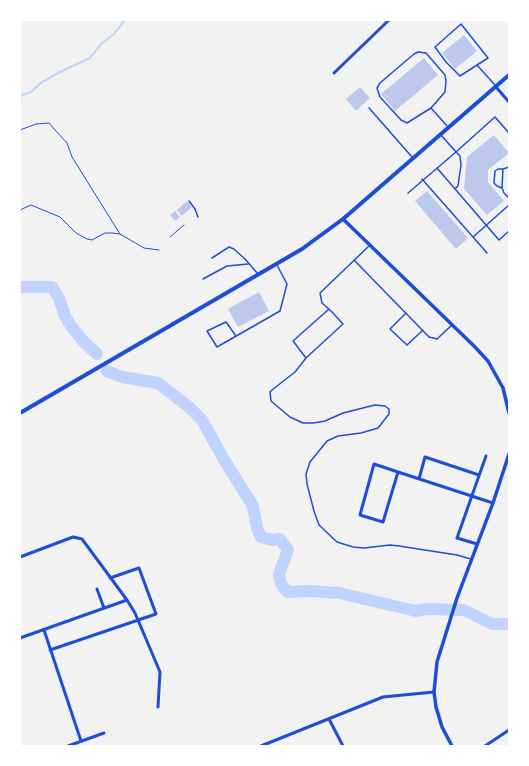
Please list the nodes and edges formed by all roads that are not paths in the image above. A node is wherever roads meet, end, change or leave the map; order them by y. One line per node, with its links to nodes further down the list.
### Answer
1 (389, 20): 3 (street)
2 (477, 65): 2 (lane); 5 (lane)
3 (334, 73)
4 (509, 75): 5 (main road)
5 (496, 87): 6 (street); 9 (main road)
6 (509, 102)
7 (369, 108): 13 (lane)
8 (431, 108): 8 (lane); 9 (lane)
9 (449, 128): 11 (main road)
10 (509, 133): 12 (lane)
11 (441, 135): 12 (lane); 13 (main road)
12 (456, 152): 15 (lane); 19 (lane)
13 (413, 158): 25 (main road)
14 (509, 167): 16 (lane)
15 (437, 168): 17 (lane); 19 (lane)
16 (503, 169): 18 (lane); 18 (lane)
17 (422, 179): 20 (lane); 28 (lane)
18 (502, 188): 21 (lane)
19 (455, 189): 26 (lane)
20 (408, 193)
21 (509, 198)
22 (189, 202): 24 (lane)
23 (509, 205): 26 (lane)
24 (198, 217)
25 (343, 219): 29 (street); 34 (main road)
26 (486, 225): 27 (lane); 28 (lane)
27 (509, 231)
28 (473, 237): 30 (lane)
29 (370, 244): 32 (lane); 39 (street)
30 (487, 253)
31 (212, 258): 33 (lane)
32 (354, 260): 37 (lane); 38 (lane)
33 (249, 263): 35 (lane); 36 (lane)
34 (276, 264): 35 (main road); 41 (lane)
35 (258, 274): 43 (main road)
36 (203, 279)
37 (329, 309): 42 (lane); 42 (lane)
38 (406, 313): 40 (lane); 40 (lane)
39 (452, 325): 40 (lane); 44 (street)
40 (423, 330)
41 (236, 336): 41 (lane)
42 (306, 358): 55 (lane)
43 (20, 413)
44 (509, 413)
45 (509, 454): 47 (street)
46 (486, 456): 49 (street)
47 (507, 466): 52 (street)
48 (398, 472): 48 (street); 50 (street)
49 (479, 475): 50 (street); 51 (street)
50 (419, 479): 51 (street)
51 (472, 496): 52 (street); 53 (street)
52 (493, 503): 53 (street)
53 (477, 544): 55 (street)
54 (20, 557): 56 (street)
55 (471, 559): 64 (street)
56 (110, 578): 58 (street); 60 (street)
57 (97, 589): 59 (street)
58 (127, 600): 59 (street); 60 (street)
59 (104, 608): 61 (street)
60 (138, 620): 63 (street); 65 (street)
61 (44, 630): 62 (street); 63 (street)
62 (20, 638)
63 (50, 650): 69 (street)
64 (434, 692): 66 (street); 73 (street)
65 (158, 707)
66 (329, 718): 71 (street); 72 (street)
67 (509, 730): 74 (street)
68 (104, 733): 69 (street)
69 (81, 741): 70 (street)
70 (68, 746)
71 (261, 746)
72 (343, 746)
73 (452, 746)
74 (485, 746)

